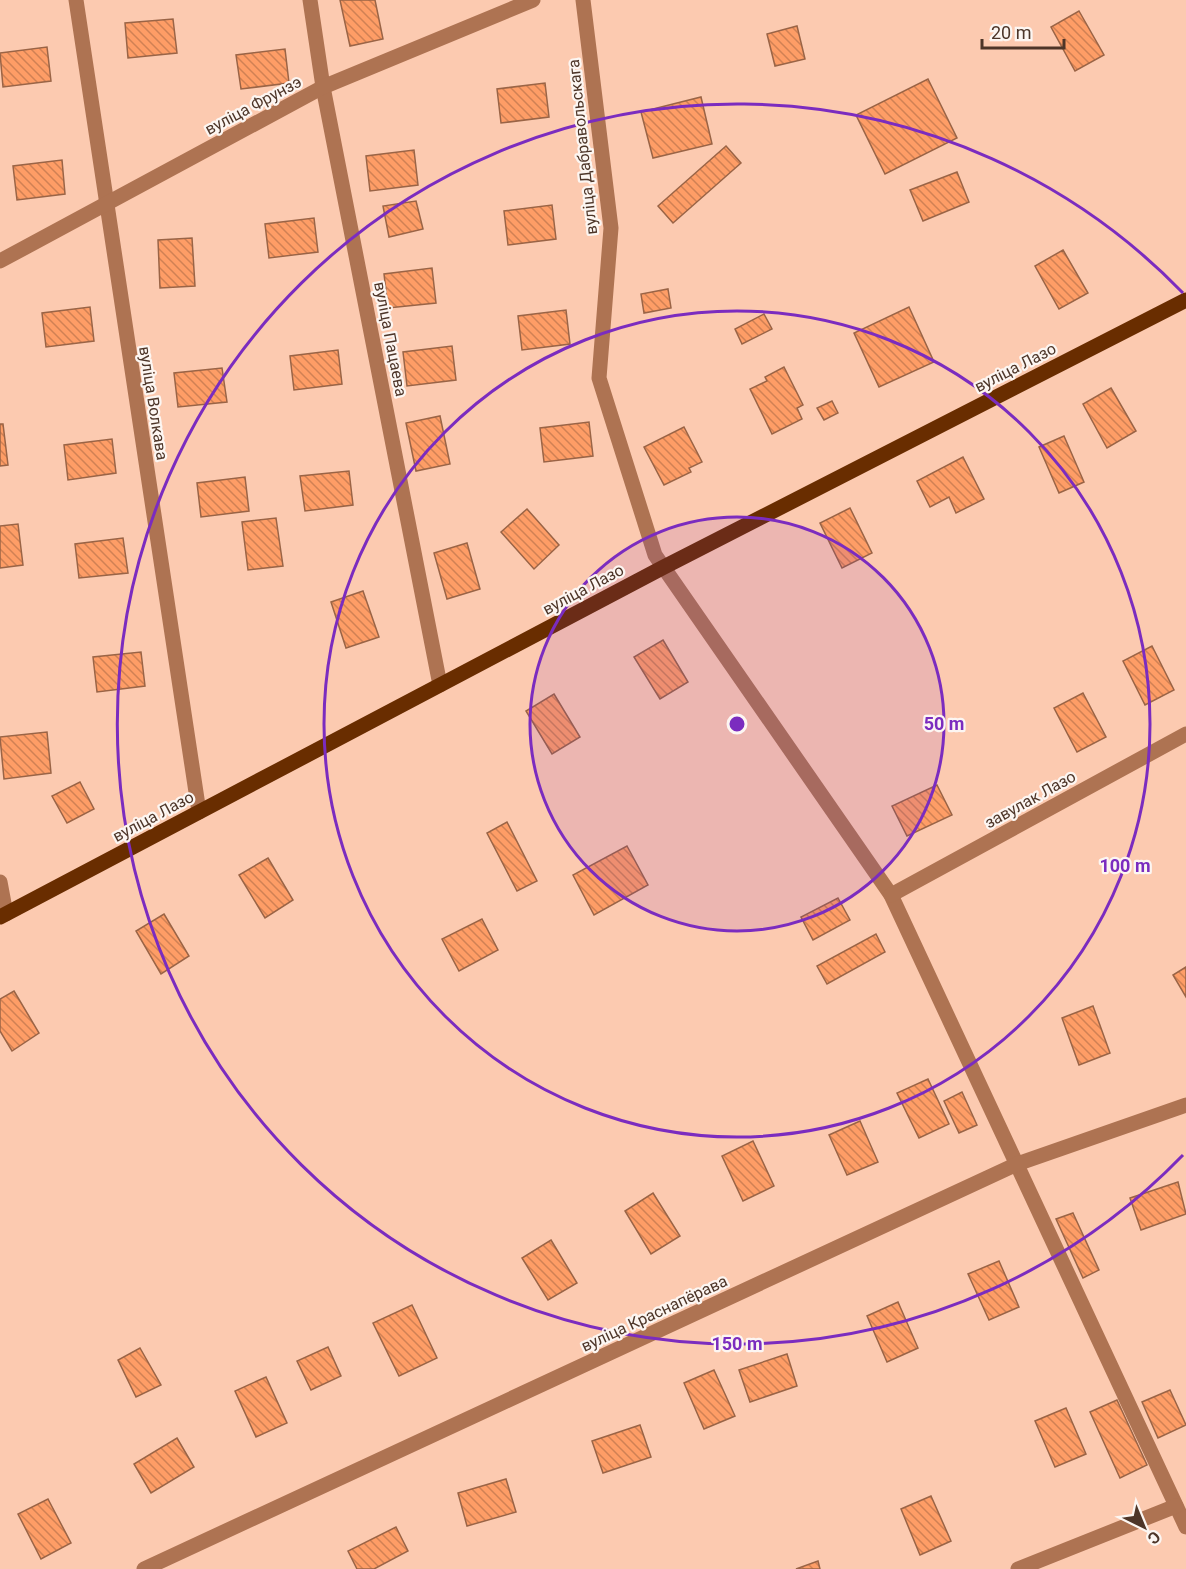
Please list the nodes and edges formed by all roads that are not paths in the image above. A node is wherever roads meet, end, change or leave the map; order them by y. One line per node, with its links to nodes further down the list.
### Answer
1 (76, 0): 6 (street, вуліца Волкава)
2 (310, 0): 5 (street, вуліца Пацаева)
3 (533, 0): 5 (street, вуліца Фрунзэ)
4 (583, 0): 9 (street, вуліца Дабравольскага)
5 (323, 87): 6 (street, вуліца Фрунзэ); 10 (street, вуліца Пацаева)
6 (105, 205): 7 (street, вуліца Фрунзэ); 12 (street, вуліца Волкава)
7 (0, 261)
8 (1186, 300): 9 (main road, вуліца Лазо)
9 (662, 568): 10 (main road, вуліца Лазо); 14 (street, вуліца Дабравольскага)
10 (440, 685): 12 (main road, вуліца Лазо)
11 (1186, 734): 14 (street, завулак Лазо)
12 (199, 812): 15 (main road, вуліца Лазо)
13 (0, 882): 15 (street)
14 (891, 895): 17 (street, вуліца Дабравольскага)
15 (3, 915)
16 (1186, 1106): 17 (street, вуліца Краснапёрава)
17 (1017, 1164): 18 (street, вуліца Дабравольскага); 20 (street, вуліца Краснапёрава)
18 (1176, 1506): 19 (street, вуліца Дабравольскага); 21 (street)
19 (1186, 1527)
20 (144, 1569)
21 (1018, 1569)

